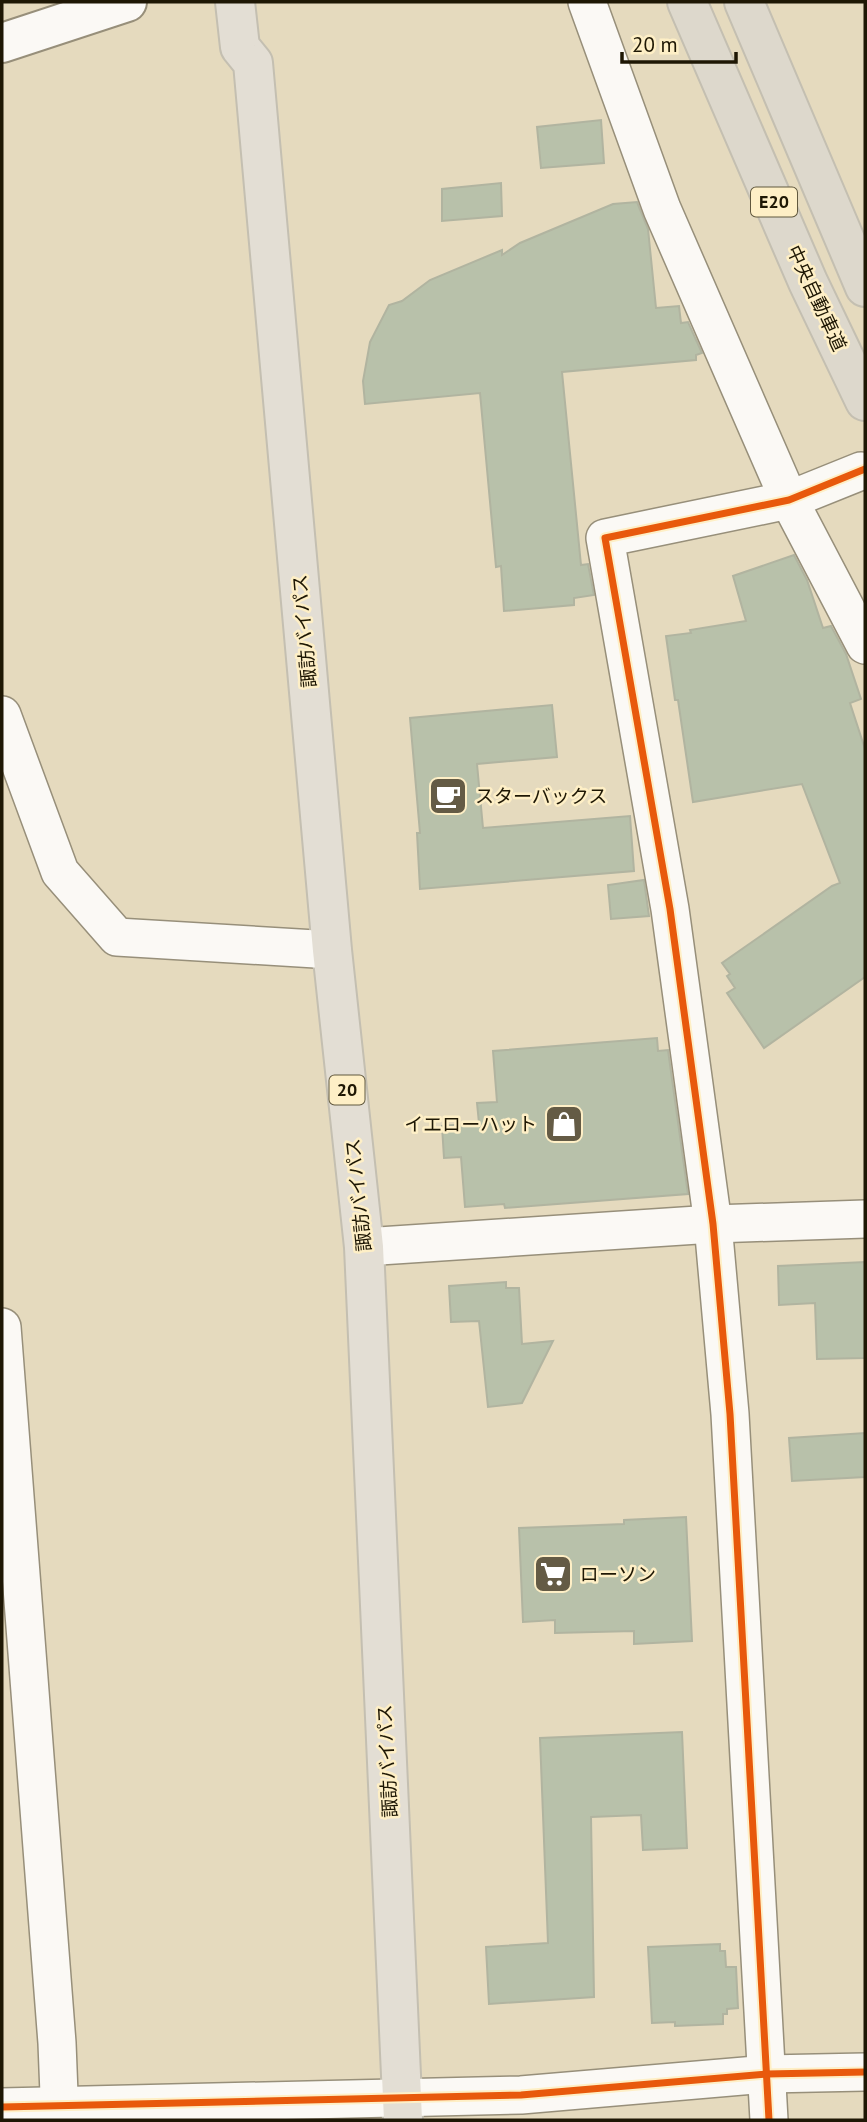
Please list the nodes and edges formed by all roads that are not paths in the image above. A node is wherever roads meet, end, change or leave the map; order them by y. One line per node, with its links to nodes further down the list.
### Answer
1 (127, 2): 7 (street)
2 (235, 2): 8 (highway, 諏訪バイパス / 20)
3 (260, 2): 8 (highway, 諏訪バイパス / 20)
4 (587, 2): 12 (street)
5 (687, 2): 10 (highway, 中央自動車道 / E20)
6 (744, 2): 9 (highway, E20)
7 (2, 43)
8 (253, 63): 15 (highway, 諏訪バイパス / 20)
9 (865, 286)
10 (865, 401)
11 (861, 471): 12 (street)
12 (789, 500): 13 (street); 17 (street)
13 (865, 645)
14 (2, 715): 15 (street)
15 (332, 950): 18 (highway, 諏訪バイパス / 20)
16 (865, 1219): 17 (street)
17 (713, 1224): 18 (street); 21 (street)
18 (364, 1247): 23 (highway, 諏訪バイパス / 20)
19 (2, 1327): 24 (street)
20 (865, 2072): 21 (street)
21 (767, 2074): 23 (street); 25 (street)
22 (2, 2107): 24 (street)
23 (403, 2108): 24 (street)
24 (60, 2113)
25 (769, 2120)

